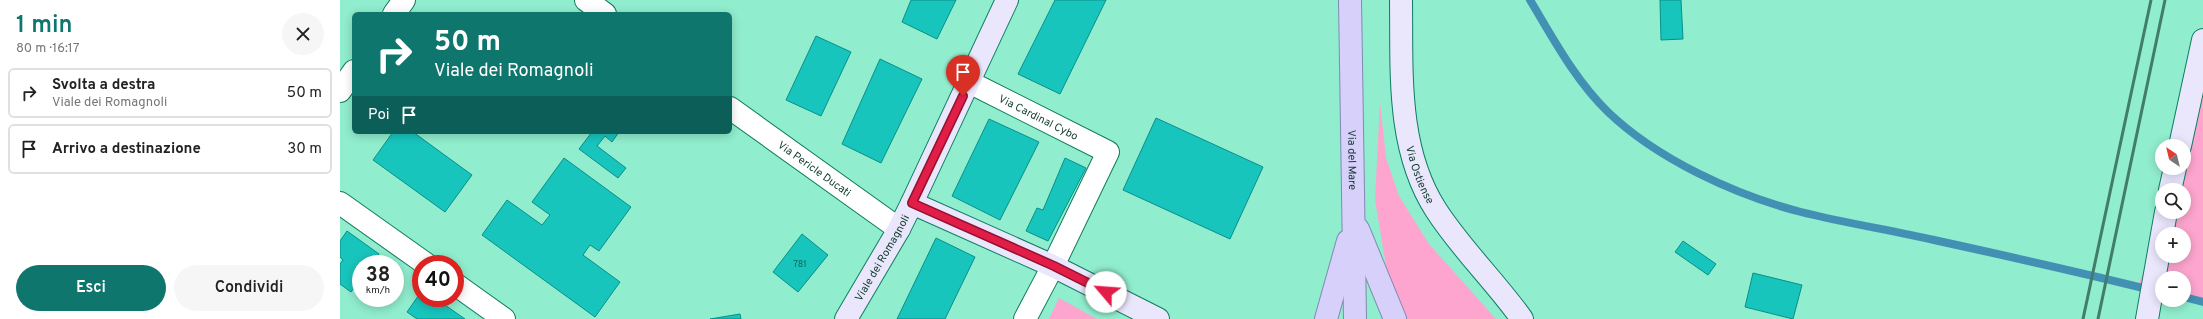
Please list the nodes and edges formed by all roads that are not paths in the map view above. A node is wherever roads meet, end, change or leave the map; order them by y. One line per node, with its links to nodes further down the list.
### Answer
1 (404, 0): 6 (street)
2 (587, 0): 7 (street)
3 (1007, 0): 10 (main road, Viale dei Romagnoli)
4 (1350, 0): 16 (main road, Via del Mare)
5 (1401, 0): 29 (main road, Via Ostiense)
6 (395, 12)
7 (602, 12)
8 (2203, 40): 13 (main road)
9 (352, 74): 11 (street)
10 (969, 82): 15 (main road, Viale dei Romagnoli); 20 (street, Via Cardinal Cybo)
11 (340, 91)
12 (732, 109): 18 (street, Via Pericle Ducati)
13 (2182, 139)
14 (340, 203): 19 (street)
15 (912, 203): 18 (main road, Viale dei Romagnoli); 20 (main road)
16 (1354, 219): 26 (main road); 27 (main road, Via del Mare); 28 (main road)
17 (2164, 219): 30 (main road)
18 (899, 229): 23 (main road, Viale dei Romagnoli)
19 (413, 255)
20 (1054, 266): 24 (street); 25 (main road)
21 (464, 290): 22 (street)
22 (504, 319)
23 (846, 319)
24 (1025, 319)
25 (1158, 319)
26 (1326, 319)
27 (1355, 319)
28 (1395, 319)
29 (1522, 319)
30 (2147, 319)

